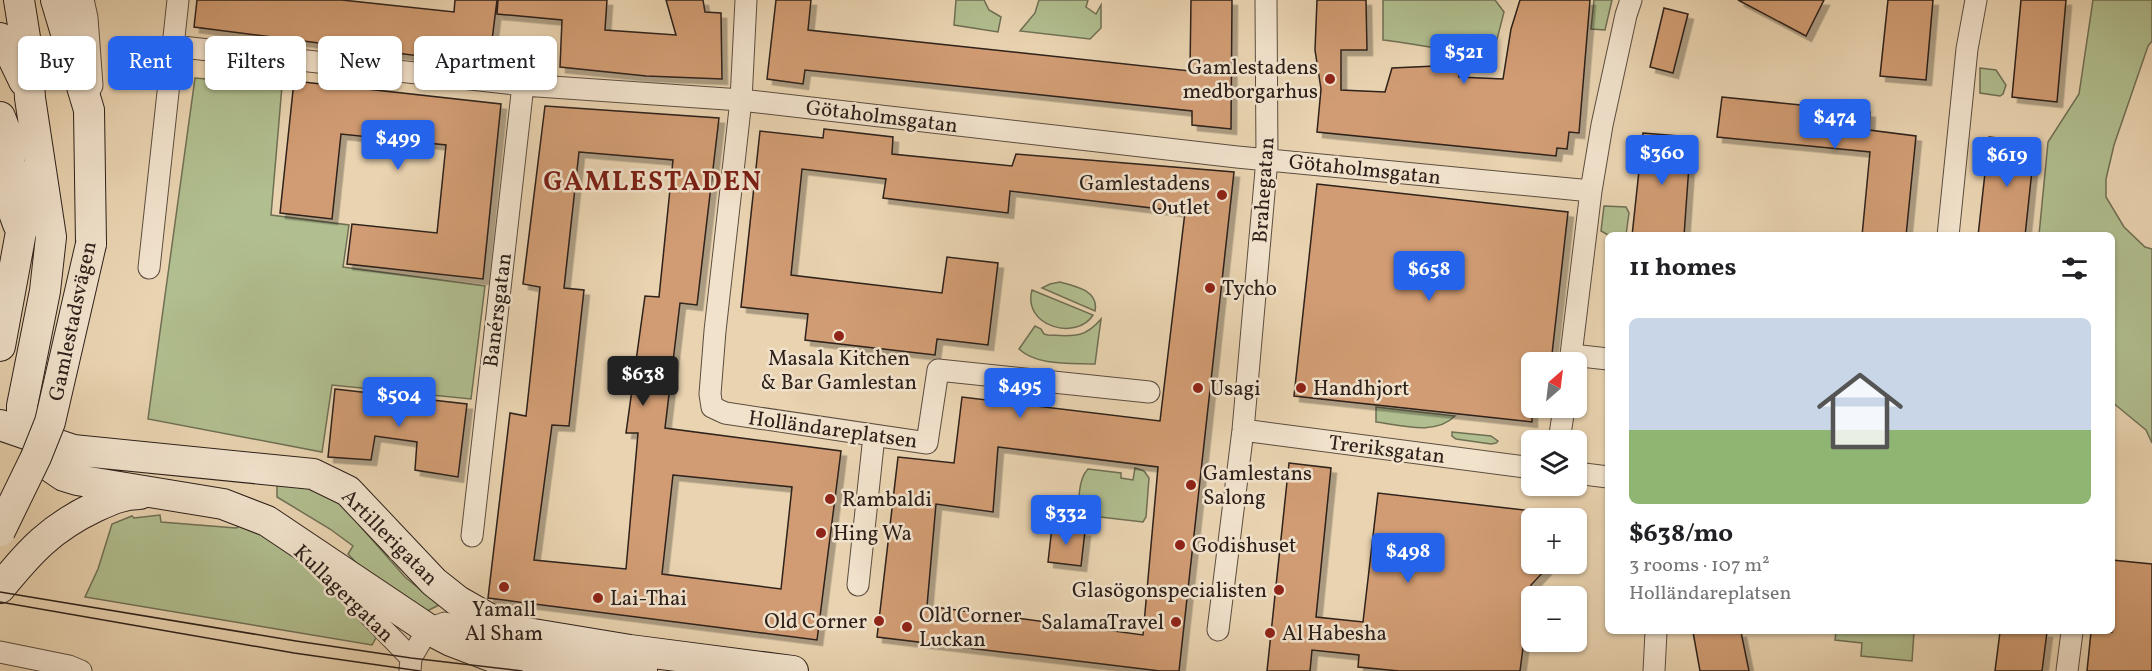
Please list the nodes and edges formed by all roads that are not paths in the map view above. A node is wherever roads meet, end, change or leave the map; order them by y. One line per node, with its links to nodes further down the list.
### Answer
1 (19, 0): 16 (main road, Gamlestadsvägen)
2 (56, 0): 18 (main road, Gamlestadsvägen)
3 (80, 0): 18 (street, Gamlestadsvägen)
4 (178, 0): 9 (street)
5 (746, 0): 17 (street)
6 (1266, 0): 21 (street, Brahegatan)
7 (1631, 0): 22 (street)
8 (1976, 0): 24 (street)
9 (174, 36)
10 (0, 38): 16 (main road)
11 (193, 48): 12 (street, Götaholmsgatan)
12 (414, 73)
13 (557, 87): 17 (street, Götaholmsgatan)
14 (168, 90): 25 (street)
15 (522, 90): 41 (street, Banérsgatan)
16 (30, 98): 20 (main road, Gamlestadsvägen)
17 (741, 100): 21 (street, Götaholmsgatan); 33 (street, Holländareplatsen)
18 (89, 110): 34 (main road, Gamlestadsvägen, bridge)
19 (0, 117): 23 (main road)
20 (39, 155): 23 (main road, Gamlestadsvägen); 34 (main road, Gamlestadsvägen)
21 (1267, 159): 22 (street, Götaholmsgatan); 32 (street, Brahegatan)
22 (1592, 191): 27 (street)
23 (21, 232): 26 (main road, Gamlestadsvägen)
24 (1948, 232)
25 (149, 268)
26 (0, 346)
27 (1572, 352)
28 (1587, 359): 29 (street)
29 (1605, 359)
30 (1149, 392): 33 (street, Holländareplatsen)
31 (0, 425): 48 (main road, Artillerigatan)
32 (1243, 430): 35 (street, Treriksgatan); 45 (street, Brahegatan)
33 (874, 436): 42 (street)
34 (36, 457): 38 (main road, Artillerigatan); 40 (main road, Gamlestadsvägen, bridge)
35 (1521, 467)
36 (1587, 474): 37 (street)
37 (1605, 477)
38 (165, 493): 39 (main road, Artillerigatan); 43 (main road, Artillerigatan)
39 (267, 521): 44 (main road, Artillerigatan); 50 (street, Kullagergatan)
40 (0, 531)
41 (472, 536)
42 (858, 585)
43 (0, 588)
44 (428, 629): 48 (street, Artillerigatan); 50 (street); 53 (main road, Artillerigatan)
45 (1218, 630)
46 (1656, 634): 56 (street)
47 (2072, 634): 57 (street)
48 (630, 650): 51 (main road, Artillerigatan)
49 (0, 652): 52 (street)
50 (410, 665)
51 (754, 667): 54 (main road, Artillerigatan); 55 (main road, Artillerigatan)
52 (81, 671)
53 (656, 671)
54 (700, 671)
55 (793, 671)
56 (1654, 671)
57 (2067, 671)

